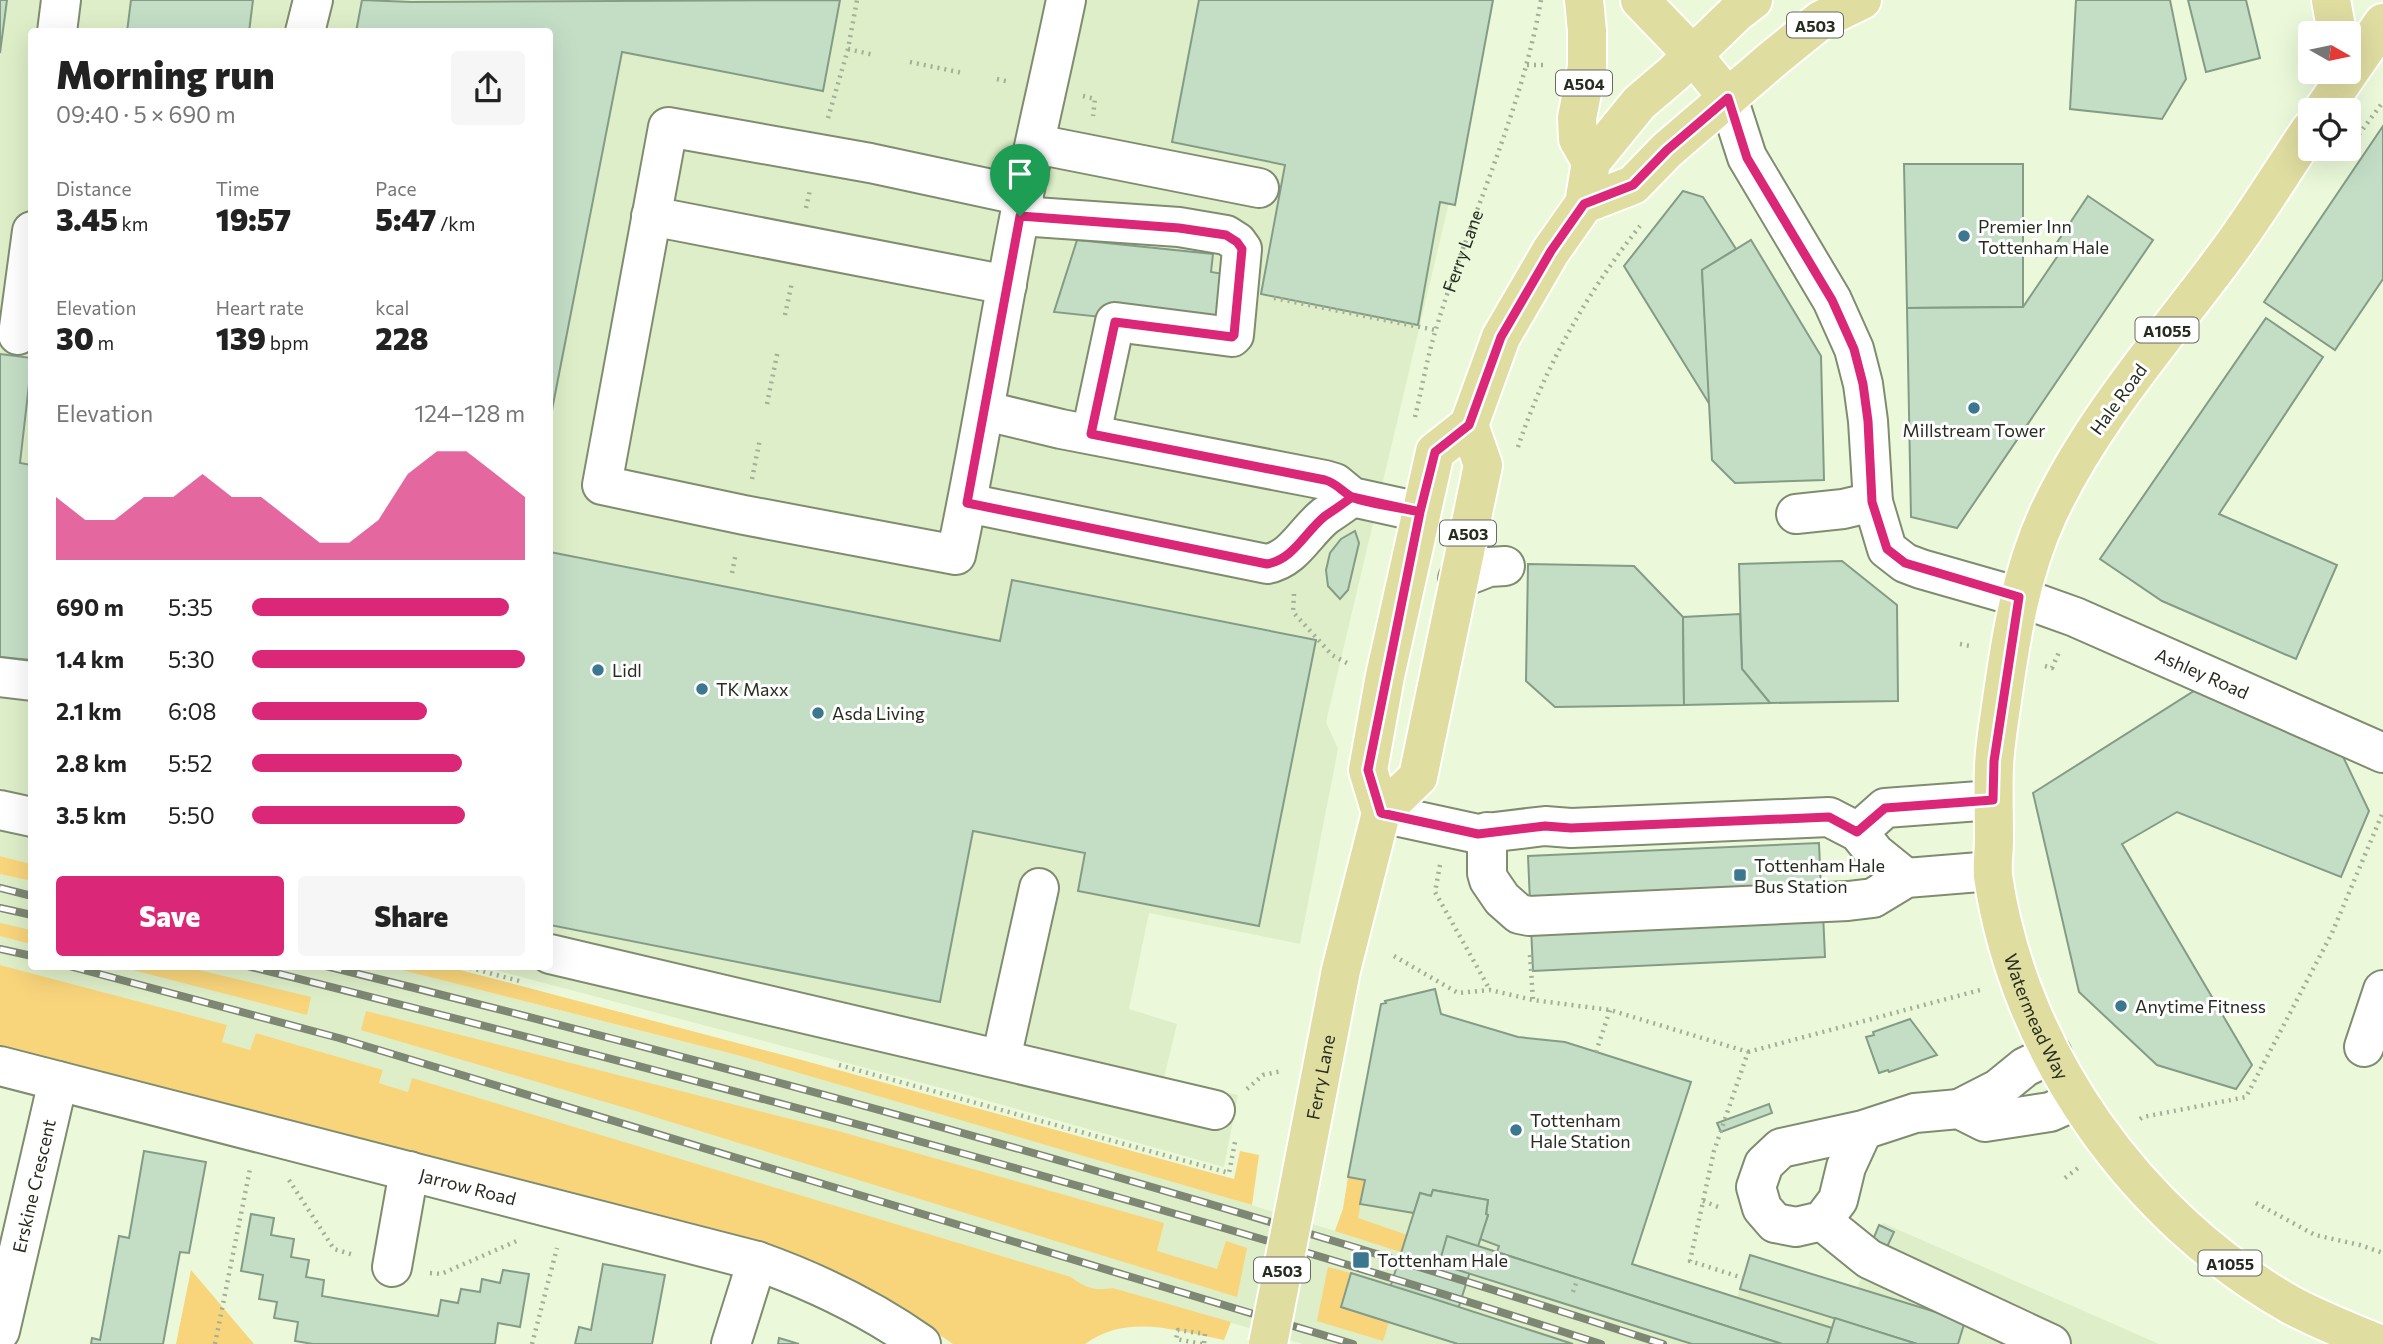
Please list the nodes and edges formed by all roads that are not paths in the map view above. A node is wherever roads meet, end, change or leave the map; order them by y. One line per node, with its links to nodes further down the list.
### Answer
1 (61, 0): 11 (street)
2 (313, 0): 12 (street)
3 (1066, 0): 17 (street)
4 (1584, 0): 19 (main road, A504)
5 (1640, 0): 14 (main road)
6 (1862, 0): 15 (main road, A503)
7 (2331, 0): 9 (main road)
8 (1738, 4): 14 (main road); 15 (main road)
9 (2335, 21)
10 (2383, 23): 13 (main road)
11 (58, 28)
12 (305, 28)
13 (2361, 53)
14 (1693, 55): 16 (main road); 19 (main road)
15 (1774, 58): 16 (main road, A503)
16 (1728, 98): 21 (main road, A503); 32 (street, Ashley Road)
17 (1037, 144): 20 (street); 22 (street)
18 (2298, 148): 36 (main road, Hale Road / A1055)
19 (1591, 162): 21 (main road)
20 (1259, 188)
21 (1584, 204): 28 (main road)
22 (1022, 206): 23 (street); 25 (street); 29 (street)
23 (652, 216): 25 (street); 33 (street)
24 (28, 259): 26 (street)
25 (1007, 285): 27 (street)
26 (17, 335)
27 (986, 411): 29 (street); 33 (street)
28 (1469, 425): 34 (main road, A503); 39 (main road, A503)
29 (1091, 434): 30 (street)
30 (1295, 474): 31 (street); 37 (street)
31 (1352, 497): 34 (street); 37 (street)
32 (1872, 502): 35 (street); 40 (street, Ashley Road)
33 (967, 503): 37 (street)
34 (1420, 512): 46 (main road, A503)
35 (1796, 514)
36 (2037, 538): 40 (main road, Watermead Way / A1055)
37 (1294, 550)
38 (1505, 566): 39 (street)
39 (1458, 579): 46 (main road, A503)
40 (2019, 597): 43 (street, Ashley Road); 44 (main road, Watermead Way / A1055)
41 (0, 677): 42 (street)
42 (28, 680)
43 (2383, 753)
44 (1993, 800): 49 (street); 50 (main road, Watermead Way / A1055)
45 (0, 810): 47 (street)
46 (1381, 813): 48 (street); 71 (main road, Ferry Lane / A503, bridge)
47 (28, 816)
48 (1487, 832): 49 (street); 51 (street)
49 (1857, 832): 51 (street)
50 (1992, 871): 51 (street); 56 (main road, Watermead Way / A1055)
51 (1906, 878)
52 (1039, 888): 57 (street)
53 (553, 955): 57 (street)
54 (2383, 990): 55 (street)
55 (2364, 1047)
56 (2052, 1054): 60 (main road, Watermead Way / A1055); 61 (street)
57 (1001, 1059): 62 (street)
58 (0, 1066): 59 (street, Jarrow Road)
59 (58, 1081): 64 (street, Jarrow Road); 68 (street, Erskine Crescent)
60 (2077, 1100): 61 (street); 73 (main road, Watermead Way / A1055)
61 (1959, 1109): 63 (street)
62 (1215, 1110)
63 (1863, 1130): 65 (street); 65 (street)
64 (410, 1171): 66 (street, Jarrow Road); 67 (street)
65 (1822, 1221): 72 (street)
66 (757, 1261): 69 (street); 70 (street, Jarrow Road)
67 (392, 1267)
68 (0, 1331)
69 (732, 1344)
70 (921, 1344)
71 (1268, 1344)
72 (2051, 1344)
73 (2379, 1344)

